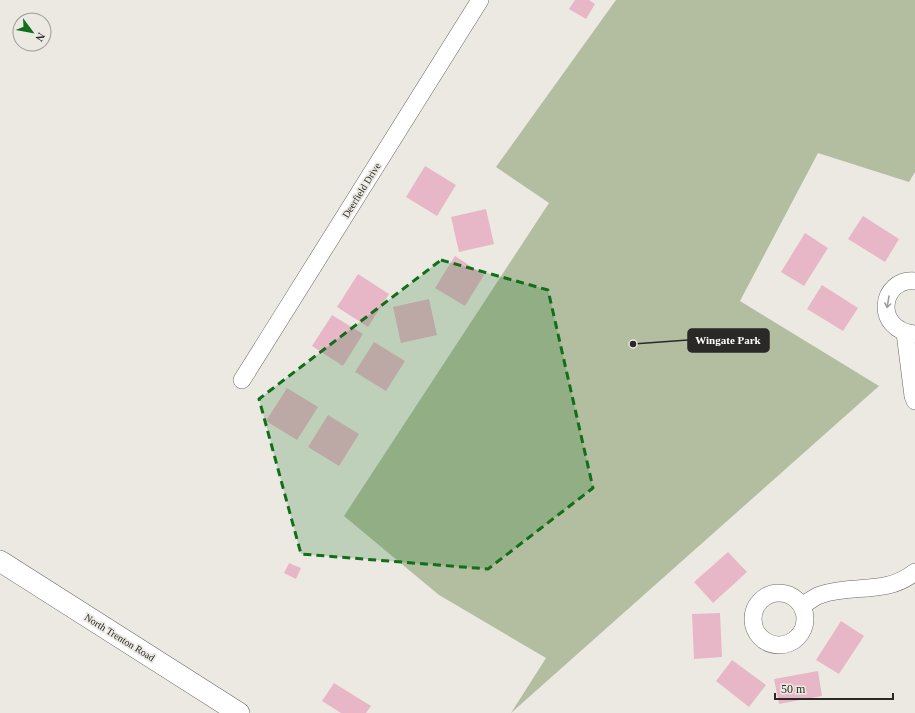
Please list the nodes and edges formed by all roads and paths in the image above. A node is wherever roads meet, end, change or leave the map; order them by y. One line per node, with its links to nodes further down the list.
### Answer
1 (480, 0): 4 (street, Deerfield Drive)
2 (915, 281): 3 (street, one-way to 3)
3 (910, 333): 5 (street)
4 (242, 380)
5 (915, 401)
6 (0, 561): 9 (street, North Trenton Road)
7 (915, 572): 8 (street)
8 (802, 606)
9 (239, 713)

